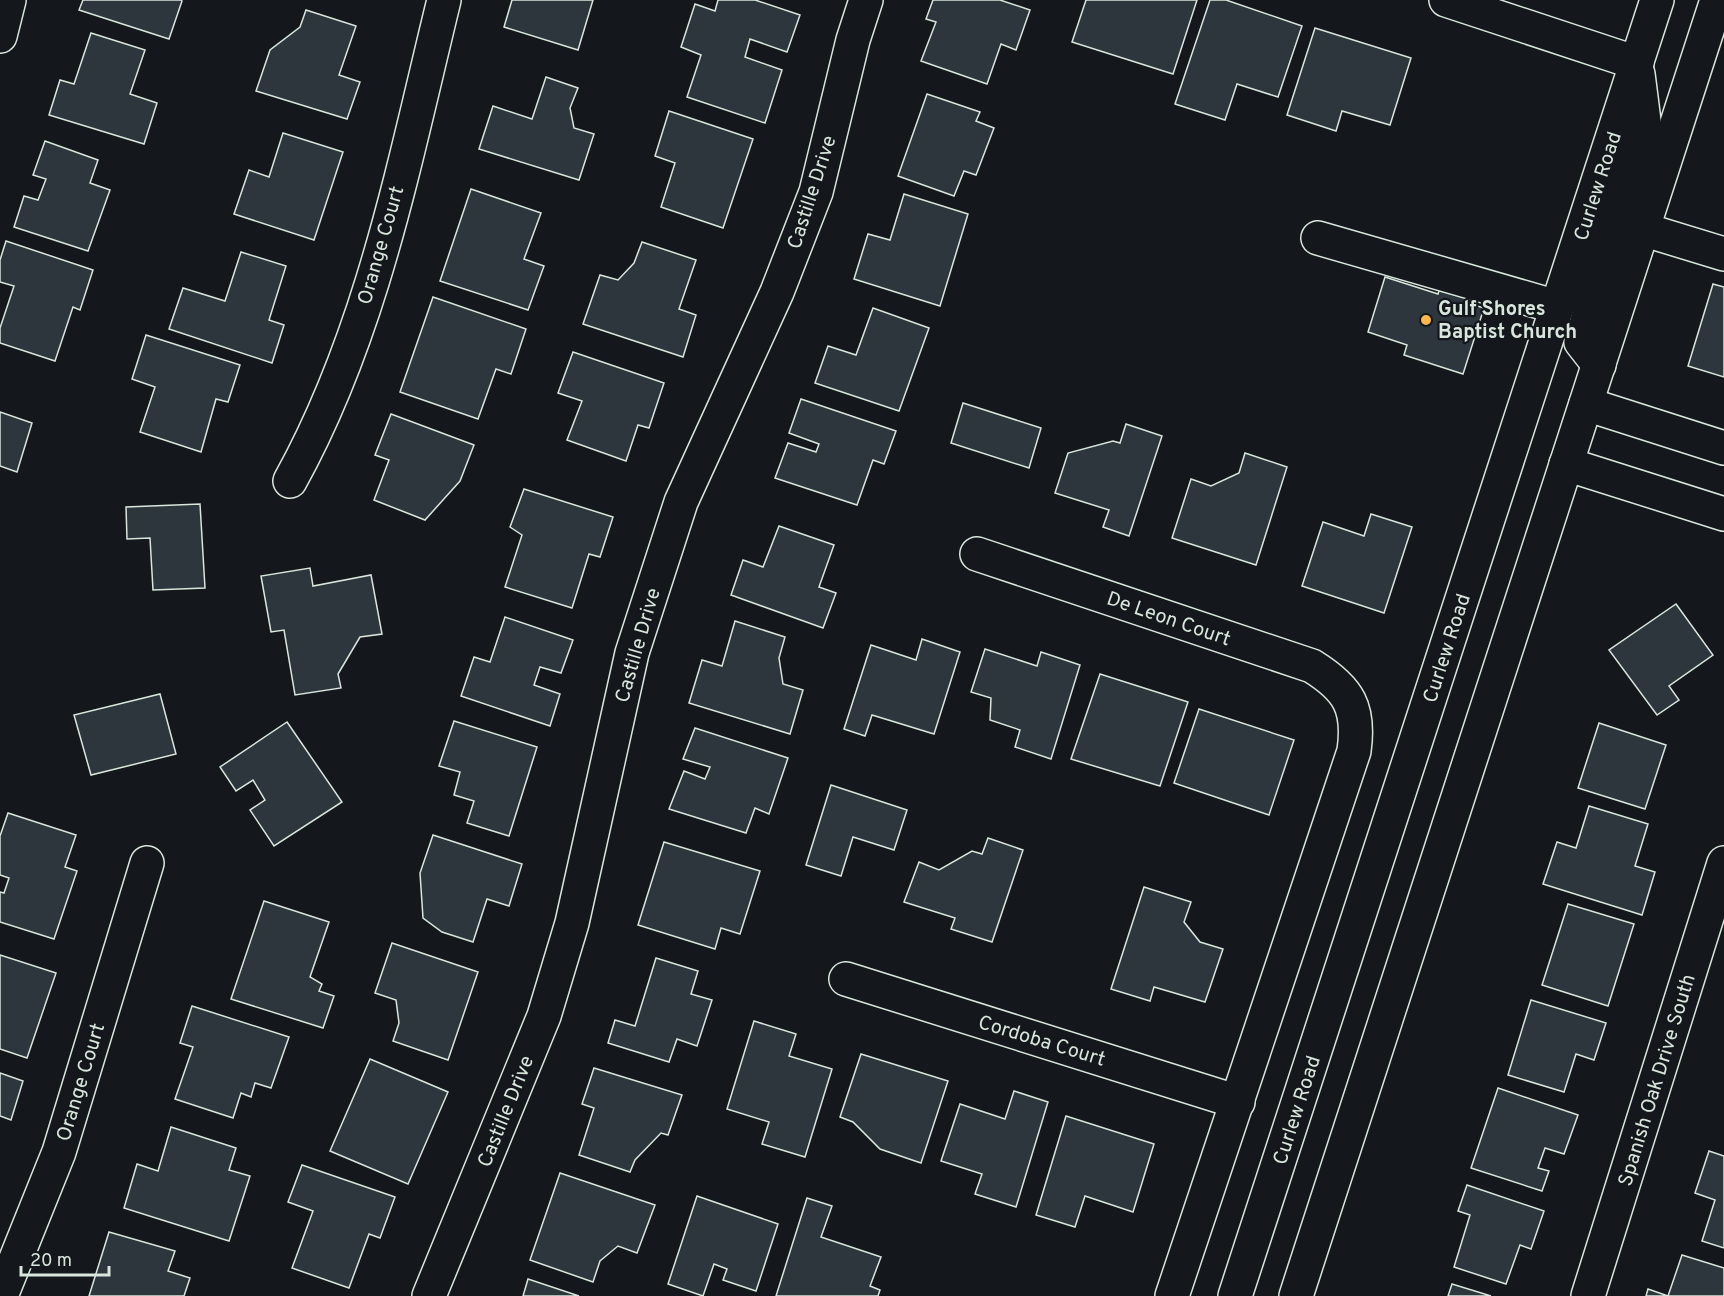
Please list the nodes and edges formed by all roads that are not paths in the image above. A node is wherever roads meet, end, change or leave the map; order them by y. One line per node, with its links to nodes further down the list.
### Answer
1 (9, 0): 7 (street)
2 (444, 0): 17 (street, Orange Court)
3 (866, 0): 25 (street, Castille Drive)
4 (1446, 0): 8 (street)
5 (1657, 0): 8 (street, Curlew Road)
6 (1717, 0): 9 (street)
7 (0, 36)
8 (1637, 63): 12 (street, Curlew Road); 13 (street)
9 (1642, 229): 11 (street); 13 (street)
10 (1318, 238): 12 (street)
11 (1724, 254)
12 (1557, 307): 27 (street, Curlew Road)
13 (1599, 366): 14 (street)
14 (1586, 404): 15 (street); 16 (street)
15 (1724, 448)
16 (1566, 464): 18 (street); 28 (street)
17 (290, 481)
18 (1724, 514)
19 (977, 554): 23 (street, De Leon Court)
20 (147, 863): 24 (street, Orange Court)
21 (1724, 863): 29 (street, Spanish Oak Drive South)
22 (846, 979): 23 (street, Cordoba Court)
23 (1238, 1102): 26 (street)
24 (1, 1296)
25 (429, 1296)
26 (1172, 1296)
27 (1235, 1296)
28 (1296, 1296)
29 (1588, 1296)

